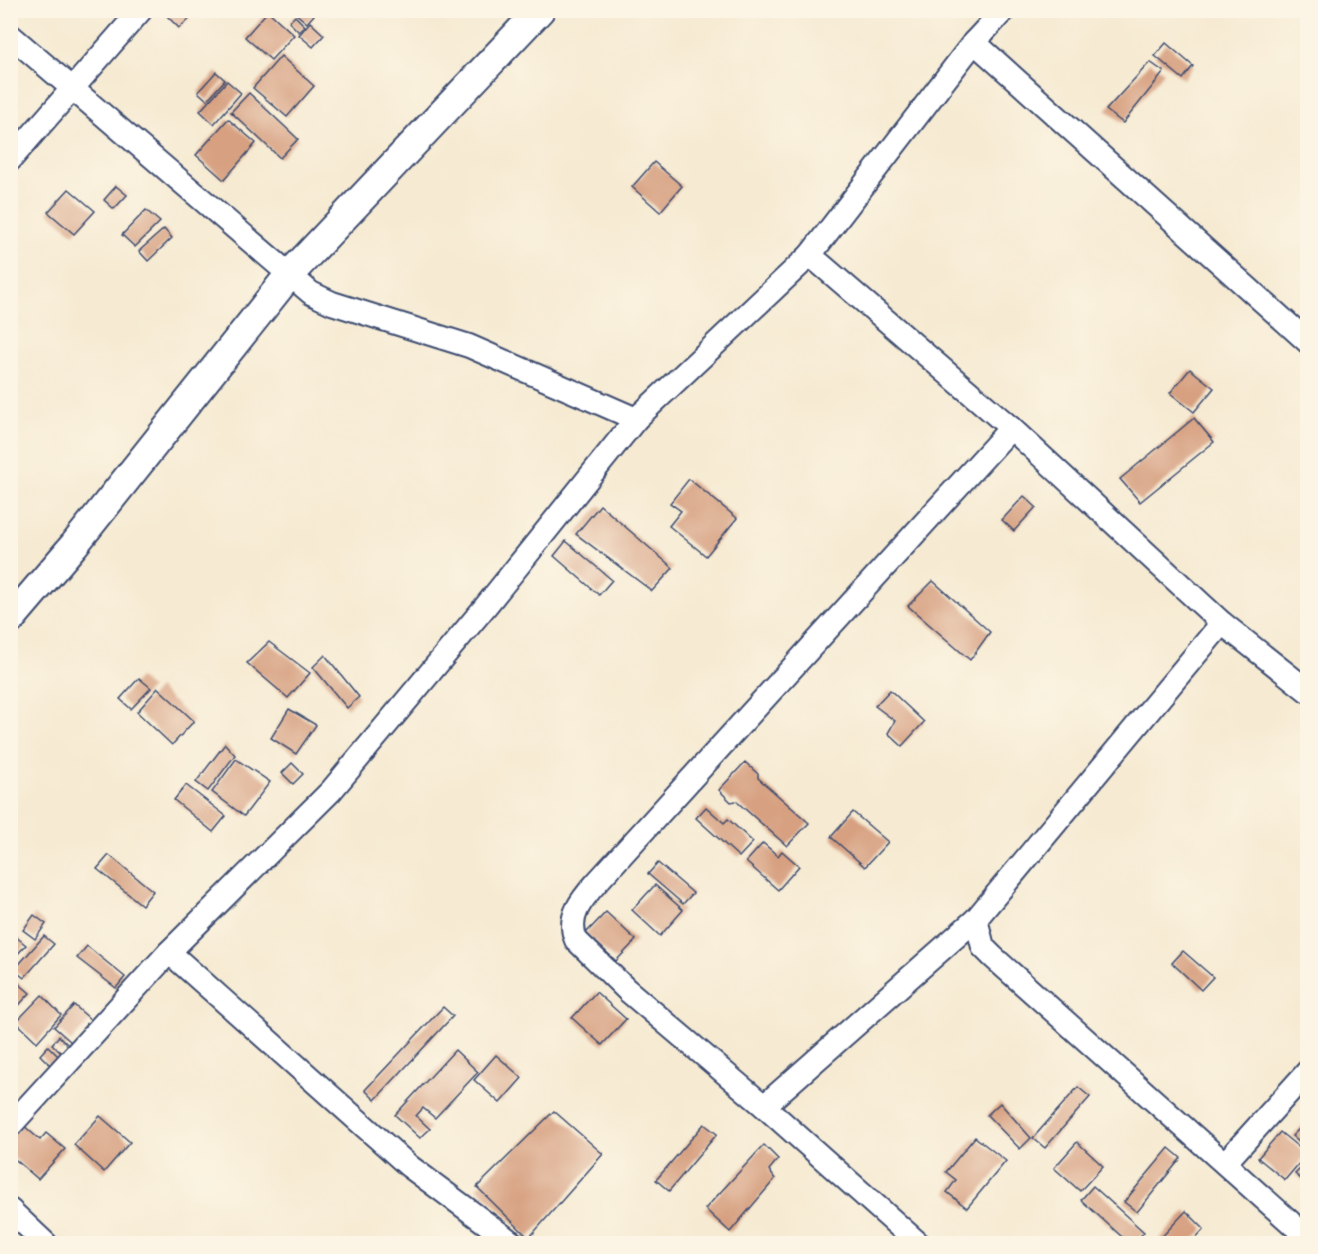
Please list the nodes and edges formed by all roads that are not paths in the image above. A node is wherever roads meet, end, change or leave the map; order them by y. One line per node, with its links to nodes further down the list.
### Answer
1 (141, 10): 6 (street)
2 (540, 10): 9 (street)
3 (1004, 10): 5 (street)
4 (10, 35): 6 (street)
5 (974, 42): 8 (street); 10 (street)
6 (72, 88): 7 (street); 9 (street)
7 (10, 160)
8 (810, 255): 11 (street); 12 (street)
9 (290, 274): 11 (street); 13 (street)
10 (1308, 342)
11 (636, 419): 17 (street)
12 (1011, 428): 14 (street); 19 (street)
13 (10, 620)
14 (1222, 624): 15 (street); 16 (street)
15 (1308, 691)
16 (976, 919): 19 (street); 21 (street)
17 (170, 952): 20 (street); 23 (street)
18 (1308, 1071): 21 (street)
19 (764, 1106): 27 (street)
20 (10, 1126)
21 (1225, 1163): 24 (street)
22 (10, 1210): 25 (street)
23 (488, 1236): 26 (street)
24 (1308, 1238)
25 (46, 1244)
26 (514, 1244)
27 (919, 1244)

